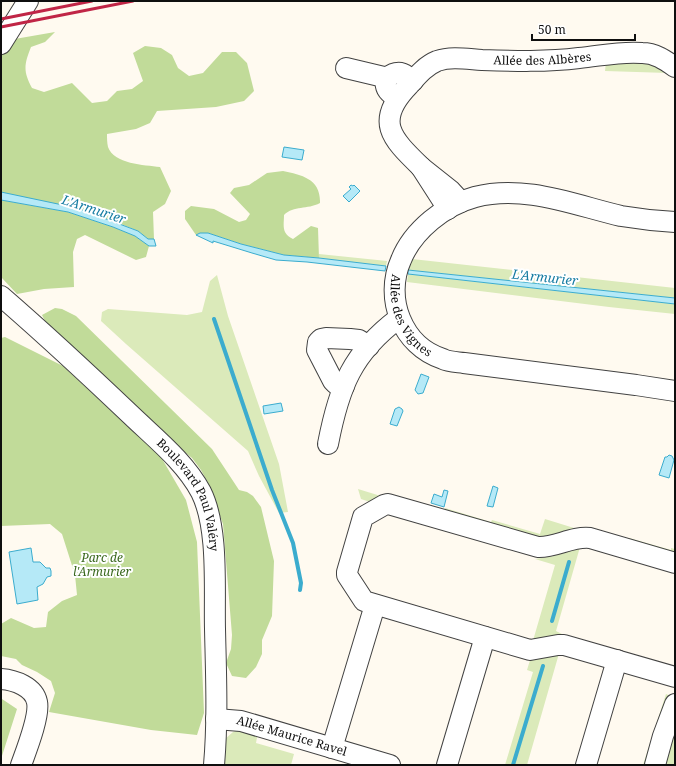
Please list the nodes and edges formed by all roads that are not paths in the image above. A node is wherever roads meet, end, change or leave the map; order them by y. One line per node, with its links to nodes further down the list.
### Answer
1 (17, 2): 2 (street); 3 (street)
2 (1, 24)
3 (1, 44)
4 (675, 67): 7 (street, Allée des Albères)
5 (346, 68): 6 (street)
6 (388, 78): 7 (street); 8 (street)
7 (413, 81): 8 (street, Allée des Albères)
8 (397, 98): 9 (street, Allée des Albères)
9 (454, 205): 10 (street, Allée des Vignes); 12 (street, Allée des Vignes)
10 (675, 222)
11 (1, 296): 24 (street, Boulevard Paul Valéry)
12 (400, 318): 13 (street); 15 (street, Allée des Vignes)
13 (369, 346): 14 (street); 14 (street)
14 (344, 386): 16 (street)
15 (675, 391)
16 (328, 444)
17 (675, 563): 18 (street)
18 (375, 605): 19 (street); 25 (street)
19 (485, 637): 20 (street); 29 (street)
20 (617, 660): 21 (street); 30 (street)
21 (675, 677)
22 (1, 679): 26 (street)
23 (675, 706): 31 (street)
24 (216, 719): 25 (street, Allée Maurice Ravel); 27 (street, Boulevard Paul Valéry)
25 (332, 748): 28 (street, Allée Maurice Ravel)
26 (21, 765)
27 (214, 765)
28 (390, 765)
29 (447, 765)
30 (586, 765)
31 (655, 765)

